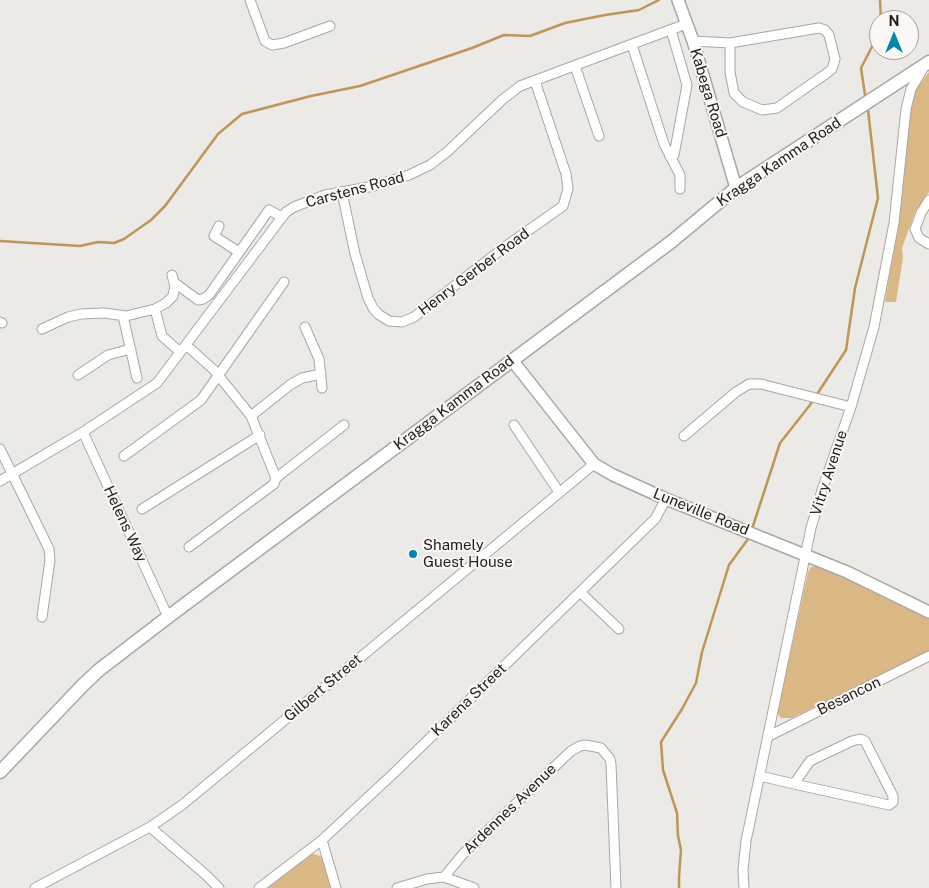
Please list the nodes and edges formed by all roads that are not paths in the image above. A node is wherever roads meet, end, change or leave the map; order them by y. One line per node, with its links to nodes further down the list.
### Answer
1 (250, 0): 4 (street)
2 (678, 0): 3 (street, Kabega Road)
3 (685, 21): 5 (street, Carstens Road); 6 (street, Kabega Road)
4 (330, 26)
5 (671, 30): 8 (street, Carstens Road); 13 (street)
6 (692, 40): 7 (street); 14 (street, Kabega Road)
7 (730, 43): 7 (street)
8 (632, 45): 10 (street, Carstens Road); 13 (street)
9 (928, 63): 14 (main road, Kragga Kamma Road); 35 (street, Vitry Avenue)
10 (575, 66): 11 (street, Carstens Road); 12 (street)
11 (535, 81): 16 (street, Carstens Road); 16 (street, Henry Gerber Road)
12 (599, 136)
13 (670, 157): 15 (street)
14 (736, 188): 29 (main road, Kragga Kamma Road)
15 (680, 190)
16 (342, 192): 18 (street, Carstens Road)
17 (929, 200): 20 (street)
18 (282, 217): 21 (street); 27 (street, Carstens Road)
19 (219, 226): 21 (street)
20 (929, 244)
21 (239, 252): 23 (street)
22 (284, 282): 32 (street)
23 (155, 309): 24 (street); 27 (street)
24 (123, 316): 26 (street); 28 (street)
25 (305, 327): 30 (street)
26 (42, 329)
27 (183, 348): 32 (street); 39 (street, Carstens Road)
28 (131, 349): 31 (street); 33 (street)
29 (512, 360): 44 (street, Luneville Road); 55 (main road, Kragga Kamma Road)
30 (321, 374): 34 (street); 36 (street)
31 (78, 375)
32 (218, 375): 36 (street); 43 (street)
33 (137, 378)
34 (322, 388)
35 (850, 407): 41 (street); 52 (street, Vitry Avenue)
36 (251, 416): 40 (street)
37 (344, 425): 46 (street)
38 (514, 425): 48 (street)
39 (83, 432): 45 (street, Carstens Road); 55 (street, Helens Way)
40 (260, 434): 46 (street); 50 (street)
41 (684, 436)
42 (0, 449): 45 (street)
43 (124, 456)
44 (594, 464): 48 (street, Gilbert Street); 49 (street, Luneville Road)
45 (12, 474): 47 (street, Carstens Road); 56 (street)
46 (276, 478): 51 (street)
47 (0, 481)
48 (560, 492): 63 (street, Gilbert Street)
49 (666, 499): 52 (street, Luneville Road); 53 (street, Karena Street)
50 (142, 509)
51 (189, 547)
52 (806, 555): 54 (street, Luneville Road); 59 (street, Vitry Avenue)
53 (580, 592): 57 (street); 64 (street, Karena Street)
54 (929, 612)
55 (168, 616): 60 (main road, Kragga Kamma Road)
56 (42, 617)
57 (619, 628)
58 (929, 656): 59 (street, Besancon)
59 (769, 736): 61 (street, Vitry Avenue)
60 (0, 772)
61 (760, 776): 62 (street); 73 (street, Vitry Avenue)
62 (794, 784): 62 (street)
63 (150, 827): 66 (street, Gilbert Street); 67 (street)
64 (322, 840): 68 (street, Karena Street); 69 (street)
65 (444, 877): 70 (street); 71 (street); 72 (street, Ardennes Avenue)
66 (35, 888)
67 (219, 888)
68 (259, 888)
69 (336, 888)
70 (397, 888)
71 (474, 888)
72 (616, 888)
73 (744, 888)

